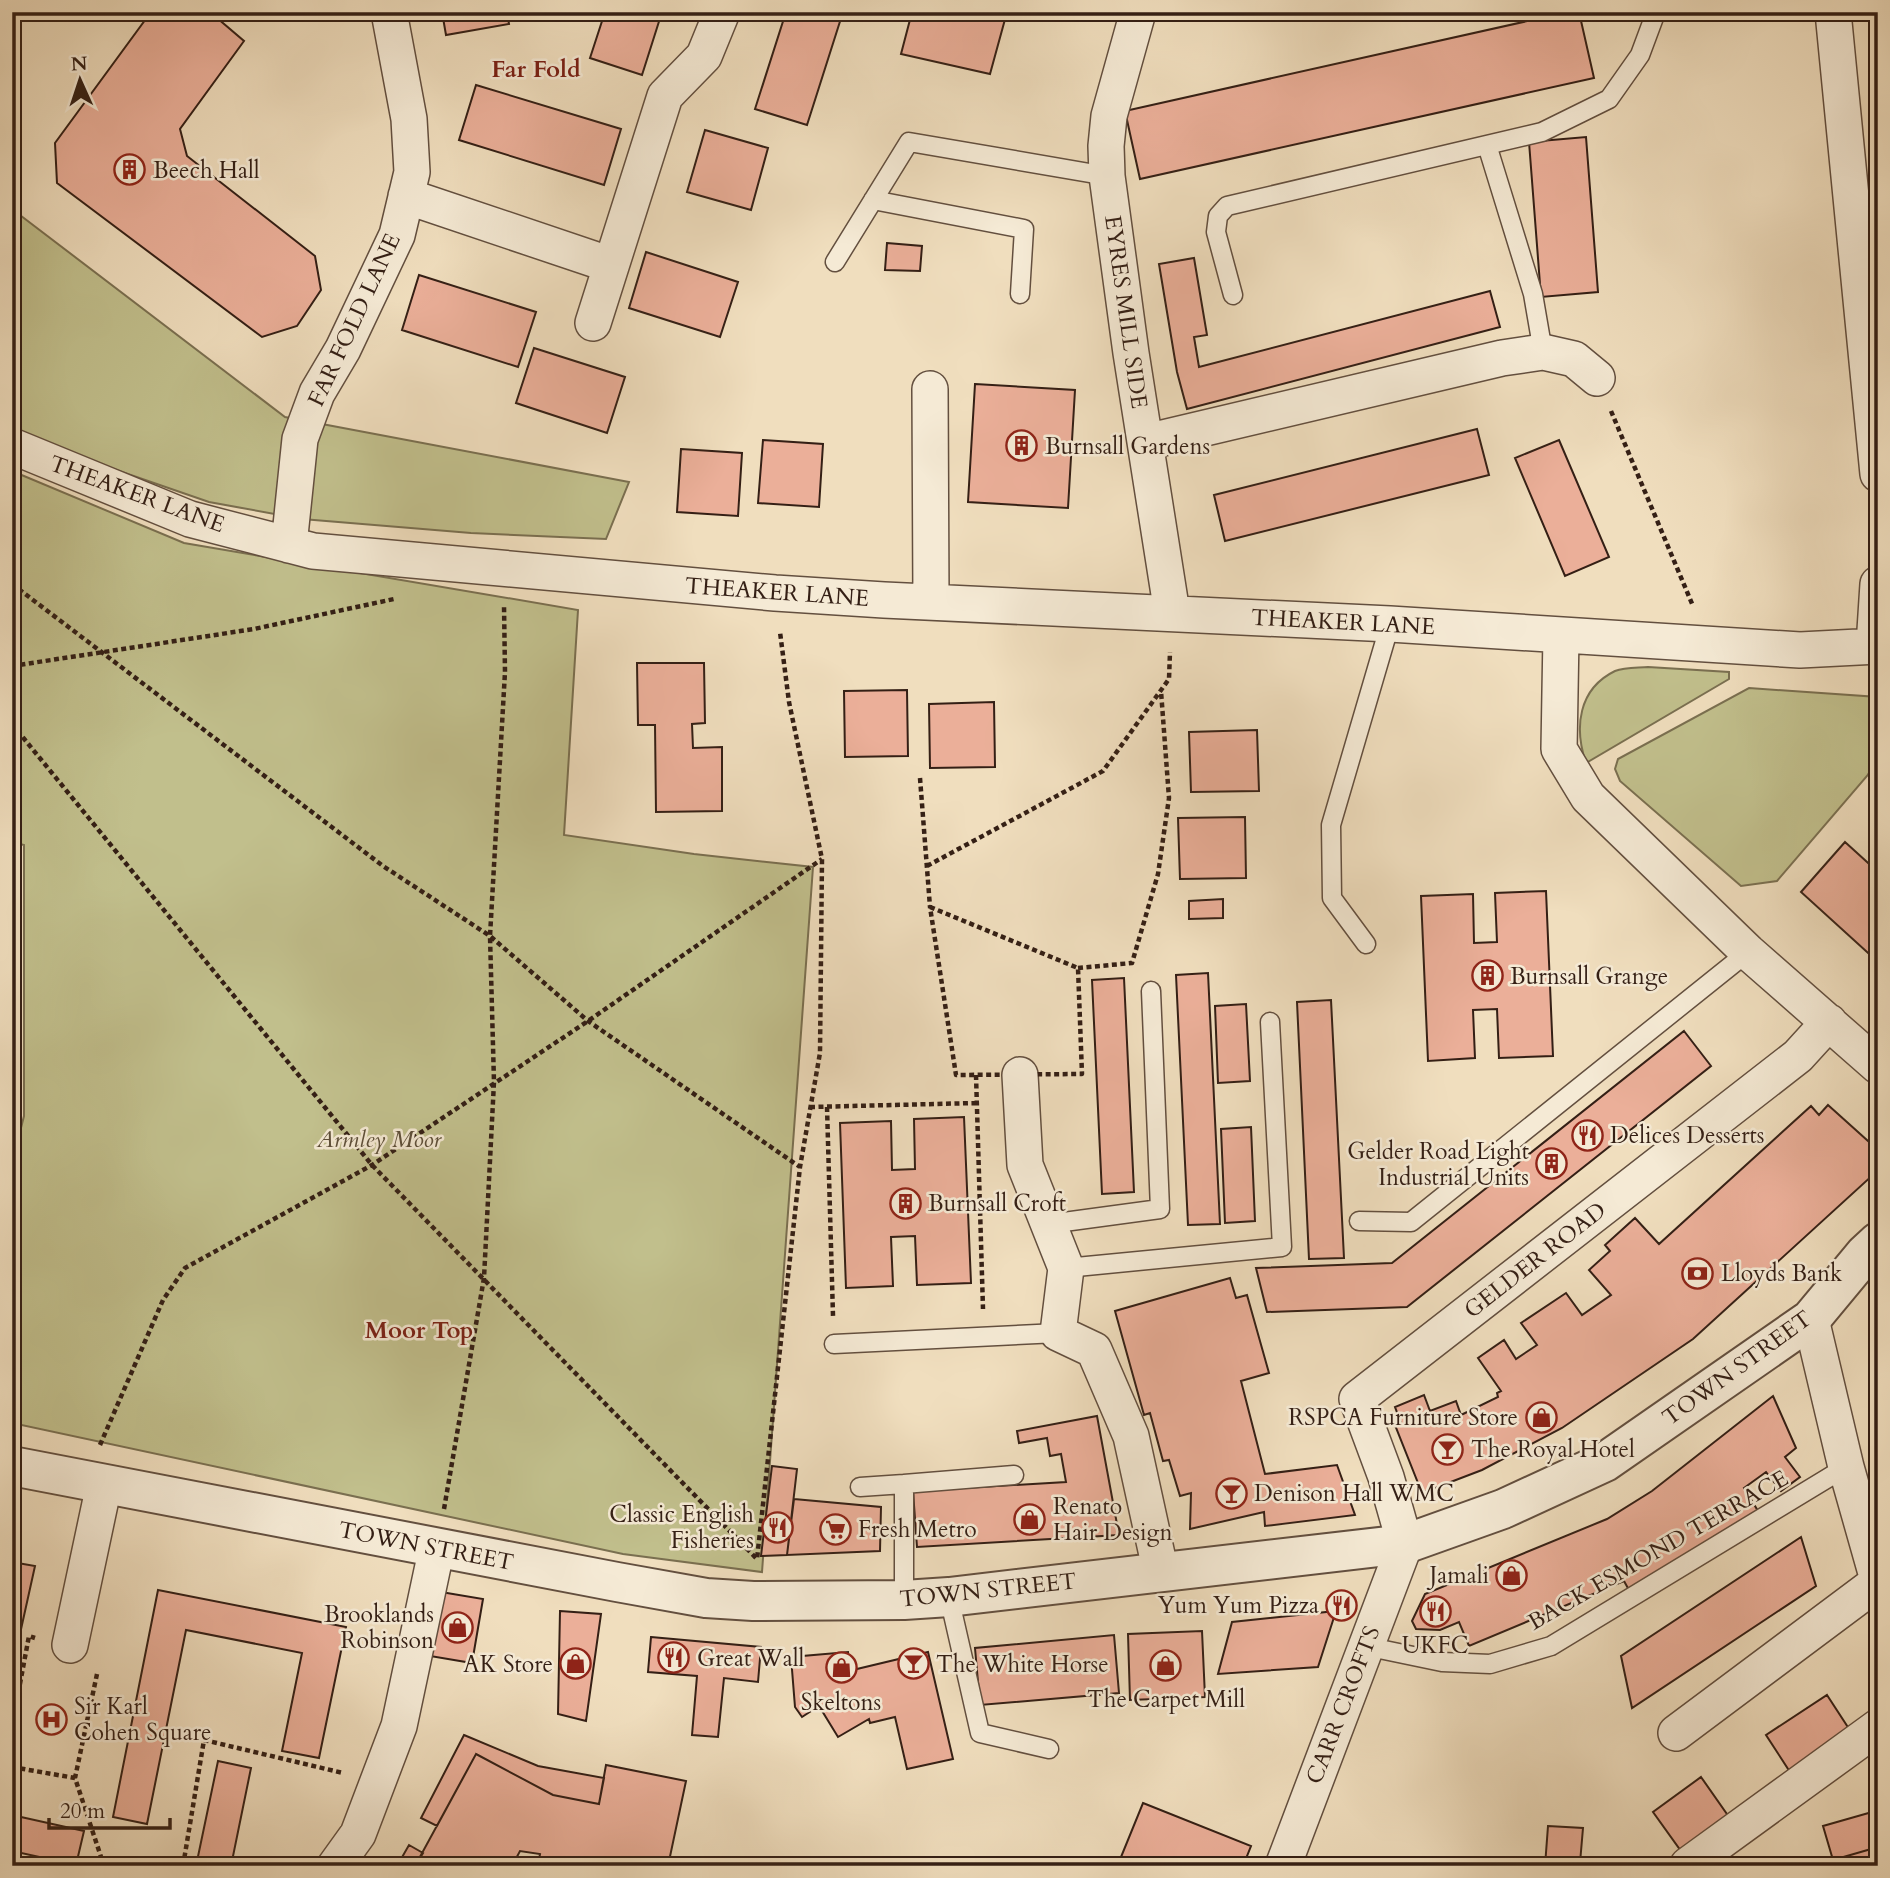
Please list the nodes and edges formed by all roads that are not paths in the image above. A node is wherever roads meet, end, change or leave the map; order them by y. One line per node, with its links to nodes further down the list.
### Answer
1 (389, 12): 8 (street, FAR FOLD LANE)
2 (722, 12): 11 (street)
3 (1138, 12): 7 (street, EYRES MILL SIDE)
4 (1656, 12): 6 (lane)
5 (1833, 12): 20 (street)
6 (1487, 145): 13 (lane); 15 (lane)
7 (1107, 176): 9 (lane); 18 (street, EYRES MILL SIDE)
8 (406, 196): 11 (street); 21 (street, FAR FOLD LANE)
9 (873, 200): 10 (lane); 12 (lane)
10 (835, 262)
11 (611, 265): 14 (street)
12 (1020, 294)
13 (1233, 295)
14 (593, 323)
15 (1543, 352): 16 (street); 18 (street)
16 (1597, 378)
17 (930, 389): 23 (street)
18 (1146, 442): 24 (street, EYRES MILL SIDE)
19 (12, 446): 21 (street, THEAKER LANE)
20 (1878, 474)
21 (289, 545): 23 (street, THEAKER LANE)
22 (1878, 584): 27 (street)
23 (931, 602): 24 (street, THEAKER LANE)
24 (1172, 613): 25 (street, THEAKER LANE)
25 (1390, 624): 26 (street, THEAKER LANE); 28 (lane)
26 (1561, 635): 27 (street, THEAKER LANE); 29 (street)
27 (1876, 646)
28 (1366, 944)
29 (1748, 952): 31 (street); 35 (lane)
30 (1151, 991): 36 (lane)
31 (1829, 1022): 33 (street); 48 (street, GELDER ROAD)
32 (1270, 1023): 38 (lane)
33 (1878, 1066)
34 (1020, 1075): 36 (street)
35 (1359, 1221)
36 (1049, 1224): 38 (street)
37 (1878, 1242): 39 (street, TOWN STREET)
38 (1066, 1268): 40 (street)
39 (1811, 1319): 43 (street); 48 (street, TOWN STREET)
40 (1058, 1333): 41 (lane); 50 (street)
41 (834, 1344)
42 (12, 1466): 45 (street, TOWN STREET)
43 (1846, 1467): 51 (street); 55 (lane, BACK ESMOND TERRACE)
44 (1014, 1475): 46 (lane)
45 (94, 1483): 49 (street, TOWN STREET); 54 (street)
46 (904, 1484): 47 (lane); 53 (lane)
47 (860, 1488)
48 (1405, 1544): 50 (street, TOWN STREET); 55 (street, CARR CROFTS)
49 (437, 1547): 53 (street, TOWN STREET); 60 (street)
50 (1161, 1573): 52 (street, TOWN STREET)
51 (1878, 1581): 57 (street)
52 (949, 1597): 53 (street, TOWN STREET); 58 (lane)
53 (904, 1600)
54 (70, 1645)
55 (1365, 1646): 61 (street, CARR CROFTS)
56 (1878, 1727): 59 (street)
57 (1676, 1733)
58 (1049, 1749)
59 (1688, 1865)
60 (335, 1866)
61 (1283, 1866)

